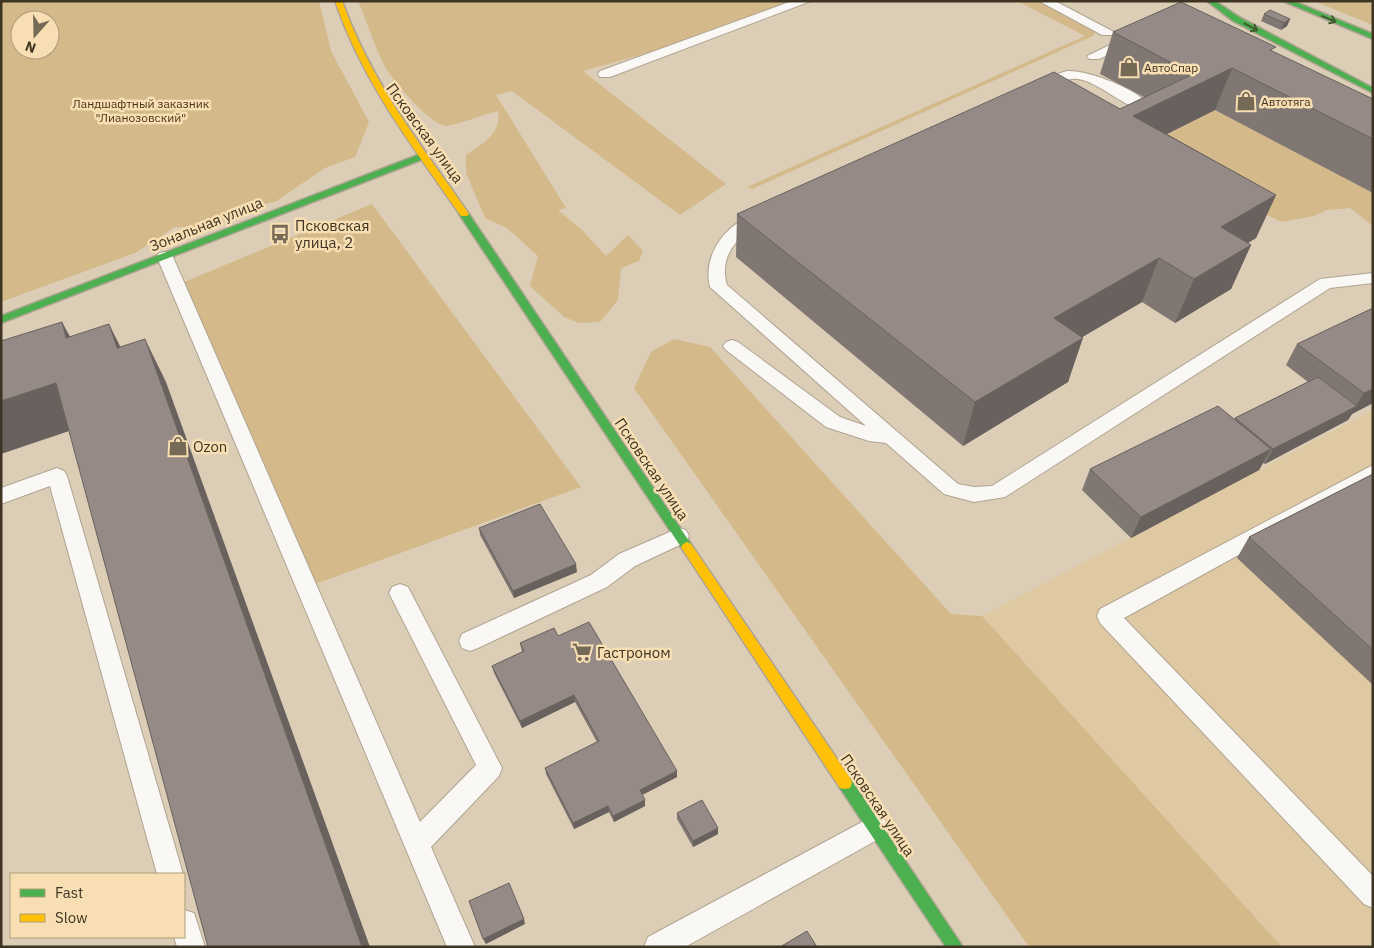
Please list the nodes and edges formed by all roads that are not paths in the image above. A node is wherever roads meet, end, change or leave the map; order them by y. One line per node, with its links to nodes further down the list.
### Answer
1 (338, 1): 14 (street, Псковская улица)
2 (806, 1): 10 (lane)
3 (1045, 1): 6 (lane)
4 (1210, 1): 11 (street, one-way to 11)
5 (1286, 1): 8 (street, one-way to 8)
6 (1107, 32)
7 (1145, 33): 9 (lane)
8 (1373, 37)
9 (1094, 56)
10 (605, 74)
11 (1373, 91)
12 (1021, 96): 13 (lane)
13 (1143, 106)
14 (422, 156): 16 (street, Зональная улица); 23 (street, Псковская улица)
15 (775, 211): 20 (lane)
16 (165, 257): 18 (street, Зональная улица); 27 (lane)
17 (1373, 278): 20 (lane)
18 (1, 320)
19 (732, 346): 20 (lane)
20 (892, 438)
21 (1373, 472): 29 (lane)
22 (1, 496): 28 (lane)
23 (679, 536): 25 (lane); 26 (street, Псковская улица)
24 (400, 593): 27 (lane)
25 (470, 641)
26 (875, 827): 33 (lane); 34 (street, Псковская улица)
27 (418, 844): 32 (lane)
28 (170, 873)
29 (1373, 895)
30 (185, 926): 31 (lane)
31 (191, 947)
32 (461, 947)
33 (658, 947)
34 (955, 947)

